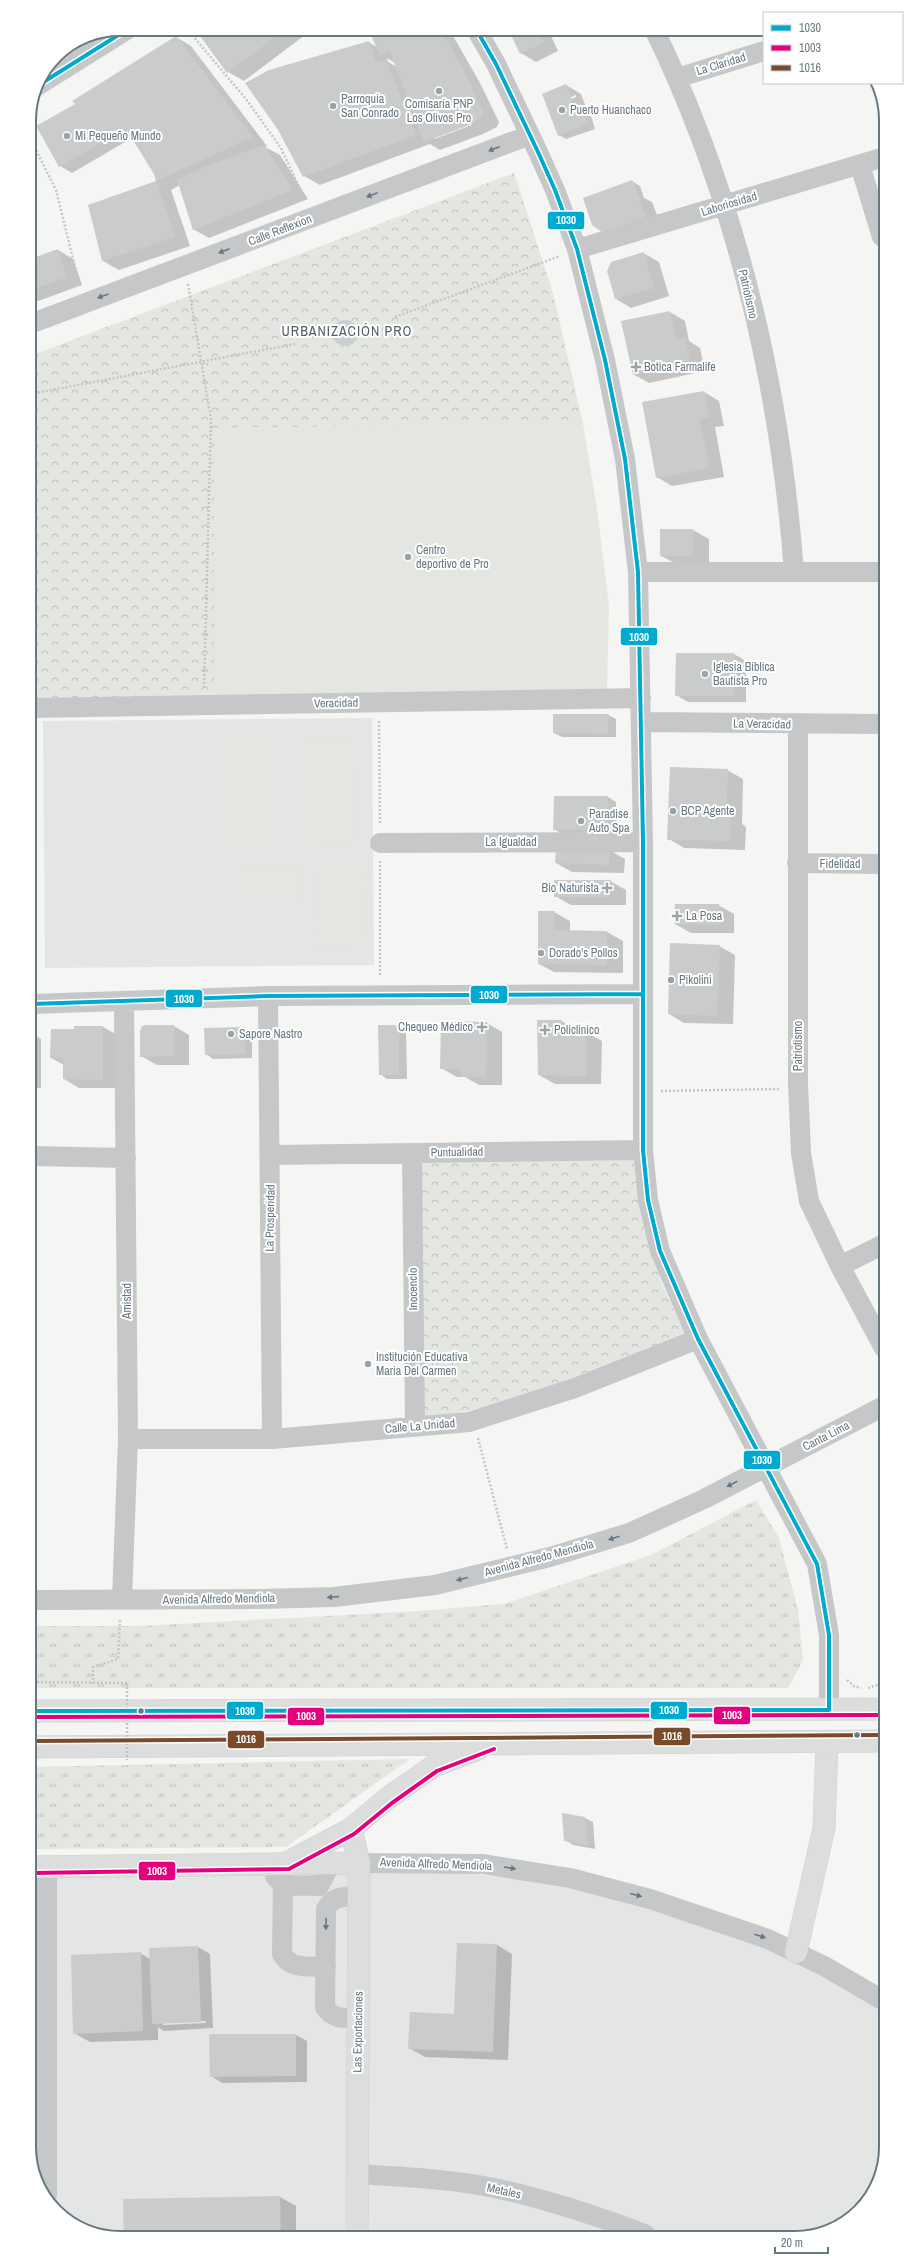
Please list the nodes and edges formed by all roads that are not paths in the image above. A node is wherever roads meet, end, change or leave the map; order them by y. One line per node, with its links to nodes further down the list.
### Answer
1 (117, 36): 6 (street)
2 (480, 36): 7 (street)
3 (657, 36): 5 (street, Patriotismo)
4 (763, 51): 5 (street, La Claridad)
5 (678, 78): 10 (street, Patriotismo)
6 (46, 80)
7 (530, 135): 12 (street); 13 (street, Calle Reflexion, one-way to 13)
8 (879, 159): 9 (street, Laboriosidad)
9 (860, 165): 10 (street, Laboriosidad); 11 (street)
10 (724, 206): 12 (street, Laboriosidad); 15 (street, Patriotismo)
11 (879, 227)
12 (577, 249): 14 (street)
13 (36, 322)
14 (638, 572): 15 (street); 17 (street)
15 (794, 572): 16 (street)
16 (879, 572)
17 (641, 698): 18 (street, Veracidad); 19 (street)
18 (36, 708)
19 (641, 722): 21 (street, La Veracidad); 22 (street)
20 (879, 724): 21 (street, La Veracidad)
21 (798, 725): 24 (street, Patriotismo)
22 (643, 842): 23 (street, La Igualdad); 26 (street)
23 (380, 843)
24 (796, 863): 25 (street, Fidelidad); 36 (street, Patriotismo)
25 (879, 864)
26 (642, 994): 27 (street); 30 (street)
27 (268, 996): 28 (street); 32 (street, La Prosperidad)
28 (124, 1002): 29 (street); 34 (street, Amistad)
29 (36, 1004)
30 (643, 1150): 31 (street, Puntualidad); 37 (street)
31 (412, 1153): 32 (street, Puntualidad); 40 (street, Inocencio)
32 (271, 1155): 42 (street, La Prosperidad)
33 (36, 1156): 34 (street)
34 (126, 1158): 41 (street, Amistad)
35 (879, 1246): 36 (street)
36 (840, 1266): 38 (street, Patriotismo)
37 (698, 1339): 40 (street, Calle La Unidad); 43 (street)
38 (879, 1339)
39 (879, 1409): 43 (street, Canta Lima)
40 (415, 1426): 42 (street, Calle La Unidad)
41 (128, 1439): 42 (street, Calle La Unidad); 45 (street, Amistad)
42 (272, 1439)
43 (767, 1466): 45 (street, Avenida Alfredo Mendiola, one-way to 45); 47 (street)
44 (36, 1600): 45 (street, Avenida Alfredo Mendiola)
45 (122, 1600)
46 (879, 1709): 47 (main road)
47 (829, 1710): 48 (main road)
48 (36, 1711)
49 (879, 1741): 50 (main road)
50 (827, 1742): 51 (main road); 62 (main road)
51 (492, 1743): 52 (main road); 53 (main road)
52 (36, 1747)
53 (351, 1829): 55 (main road); 57 (main road, Las Exportaciones)
54 (265, 1863): 55 (main road, Avenida Alfredo Mendiola); 58 (main road, Avenida Alfredo Mendiola); 59 (street)
55 (287, 1863): 56 (main road, Avenida Alfredo Mendiola)
56 (331, 1863): 57 (main road, Avenida Alfredo Mendiola); 60 (street)
57 (359, 1863): 61 (main road, Las Exportaciones); 62 (street, Avenida Alfredo Mendiola, one-way to 62)
58 (40, 1867): 67 (street)
59 (283, 1885): 60 (street); 63 (street)
60 (324, 1894): 61 (street); 63 (street, one-way to 63)
61 (359, 1896): 65 (main road, Las Exportaciones)
62 (796, 1952): 64 (street, Avenida Alfredo Mendiola)
63 (326, 1967): 65 (street)
64 (879, 1998)
65 (358, 2018): 66 (main road, Las Exportaciones)
66 (356, 2174): 68 (main road, Las Exportaciones); 69 (street, Metales)
67 (47, 2189)
68 (357, 2231)
69 (636, 2231)

